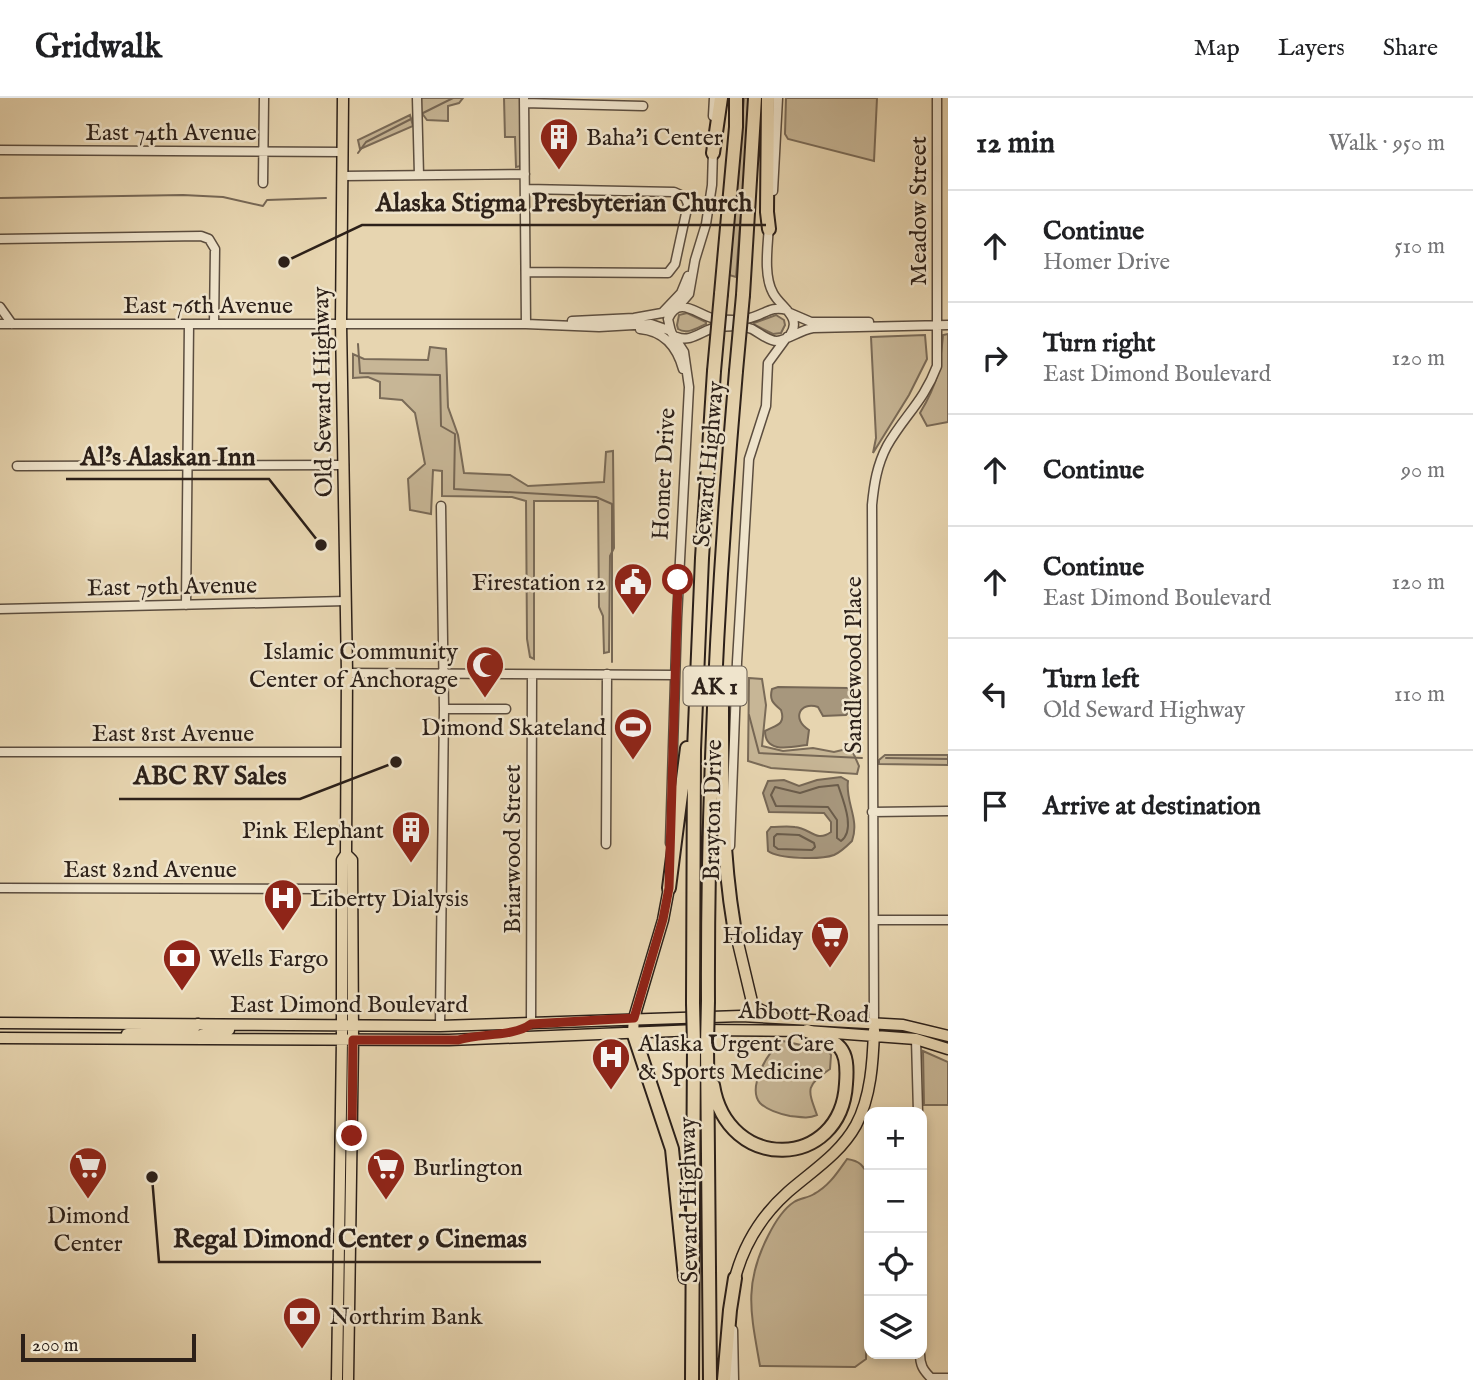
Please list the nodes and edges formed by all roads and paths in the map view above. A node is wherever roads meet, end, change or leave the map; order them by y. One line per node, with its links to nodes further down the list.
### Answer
1 (264, 98): 14 (street)
2 (343, 98): 15 (main road, Old Seward Highway)
3 (418, 98): 18 (street)
4 (713, 98): 16 (street)
5 (721, 98): 16 (highway)
6 (736, 98): 51 (highway, Seward Highway / AK 1, bridge)
7 (755, 98): 47 (highway, Seward Highway / AK 1, bridge)
8 (768, 98): 22 (highway)
9 (778, 98): 22 (street)
10 (937, 98): 38 (street, Meadow Street)
11 (524, 101): 12 (street); 17 (street)
12 (643, 106)
13 (0, 150): 14 (street, East 74th Avenue)
14 (264, 151): 15 (street, East 74th Avenue); 20 (street)
15 (343, 152): 19 (main road, Old Seward Highway)
16 (713, 153): 24 (street)
17 (525, 174): 18 (street); 21 (street)
18 (419, 175): 19 (street)
19 (343, 176): 34 (main road, Old Seward Highway)
20 (263, 183)
21 (526, 190): 25 (street); 25 (street)
22 (769, 229): 28 (street)
23 (0, 239): 33 (street)
24 (695, 260): 27 (street); 29 (street)
25 (526, 272): 35 (street)
26 (0, 307): 31 (street)
27 (675, 309): 28 (street); 29 (street, East 76th Avenue); 40 (street)
28 (789, 312): 37 (street); 41 (street)
29 (656, 316): 36 (street, East 76th Avenue)
30 (0, 324): 31 (street, East 76th Avenue)
31 (12, 324): 32 (street, East 76th Avenue)
32 (188, 324): 33 (street, East 76th Avenue); 44 (street)
33 (214, 324): 34 (street, East 76th Avenue)
34 (341, 324): 35 (street, East 76th Avenue); 45 (main road, Old Seward Highway)
35 (526, 324): 36 (street, East 76th Avenue)
36 (541, 324): 39 (street, East 76th Avenue)
37 (892, 325): 38 (street); 41 (street)
38 (943, 325): 62 (street, Sandlewood Place)
39 (613, 327): 40 (street, East 76th Avenue); 42 (street)
40 (673, 334): 41 (street); 42 (street, Homer Drive)
41 (788, 336): 70 (street, Brayton Drive)
42 (689, 396): 56 (street, Homer Drive)
43 (17, 466): 44 (street)
44 (189, 466): 45 (street); 49 (street)
45 (344, 466): 48 (main road, Old Seward Highway)
46 (441, 506): 52 (street)
47 (724, 522): 70 (highway); 92 (highway, Seward Highway / AK 1, bridge)
48 (346, 601): 49 (street, East 79th Avenue); 53 (main road, Old Seward Highway)
49 (186, 605): 50 (street, East 79th Avenue)
50 (0, 609)
51 (697, 653): 66 (highway); 92 (highway, Seward Highway / AK 1, bridge)
52 (443, 672): 53 (street); 55 (street); 57 (street)
53 (347, 673): 60 (main road, Old Seward Highway)
54 (607, 674): 55 (street); 56 (street); 63 (street)
55 (532, 675): 77 (street, Briarwood Street)
56 (675, 675): 66 (street, Homer Drive)
57 (444, 709): 58 (street); 80 (street)
58 (506, 709)
59 (0, 752): 60 (street, East 81st Avenue)
60 (347, 752): 64 (main road, Old Seward Highway)
61 (948, 811): 62 (street)
62 (872, 812): 68 (street, Sandlewood Place)
63 (607, 844)
64 (346, 854): 67 (main road, Old Seward Highway); 71 (main road, Old Seward Highway)
65 (0, 888): 67 (street, East 82nd Avenue)
66 (669, 888): 73 (main road, Homer Drive)
67 (342, 889): 71 (main road); 79 (main road, Old Seward Highway)
68 (874, 919): 69 (street); 81 (street, Sandlewood Place)
69 (948, 920)
70 (734, 926): 74 (main road, Brayton Drive)
71 (353, 955): 79 (main road, Old Seward Highway)
72 (698, 1017): 73 (main road, East Dimond Boulevard); 74 (main road, Abbott Road)
73 (634, 1018): 77 (main road, East Dimond Boulevard); 84 (main road, Homer Drive)
74 (783, 1018): 81 (main road, Abbott Road)
75 (0, 1023): 76 (main road, East Dimond Boulevard)
76 (198, 1024): 78 (main road, East Dimond Boulevard); 87 (main road)
77 (531, 1024): 80 (main road, East Dimond Boulevard); 91 (main road)
78 (275, 1025): 79 (main road, East Dimond Boulevard); 88 (main road)
79 (348, 1025): 80 (main road, East Dimond Boulevard); 90 (main road, Old Seward Highway)
80 (440, 1026)
81 (874, 1029): 83 (main road, Abbott Road); 85 (main road, Abbott Road); 89 (main road, Abbott Road); 97 (main road)
82 (698, 1030): 83 (main road, Abbott Road); 84 (main road, East Dimond Boulevard)
83 (807, 1031): 92 (highway)
84 (633, 1032): 91 (main road, East Dimond Boulevard); 98 (highway)
85 (948, 1036)
86 (0, 1038): 87 (main road, East Dimond Boulevard)
87 (106, 1039): 88 (main road, East Dimond Boulevard)
88 (189, 1039): 90 (main road, East Dimond Boulevard)
89 (916, 1039): 93 (main road, Abbott Road); 94 (street)
90 (348, 1040): 91 (main road, East Dimond Boulevard); 95 (main road, Old Seward Highway); 96 (main road, Old Seward Highway)
91 (458, 1040)
92 (704, 1045): 98 (highway, Seward Highway / AK 1); 104 (highway, Seward Highway / AK 1)
93 (948, 1049)
94 (918, 1107)
95 (340, 1209): 96 (main road); 101 (main road, Old Seward Highway)
96 (349, 1265): 102 (main road, Old Seward Highway)
97 (736, 1278): 105 (highway); 106 (street)
98 (692, 1349): 103 (highway, Seward Highway / AK 1)
99 (920, 1359): 100 (street)
100 (948, 1378)
101 (337, 1380)
102 (348, 1380)
103 (692, 1380)
104 (710, 1380)
105 (724, 1380)
106 (734, 1380)

